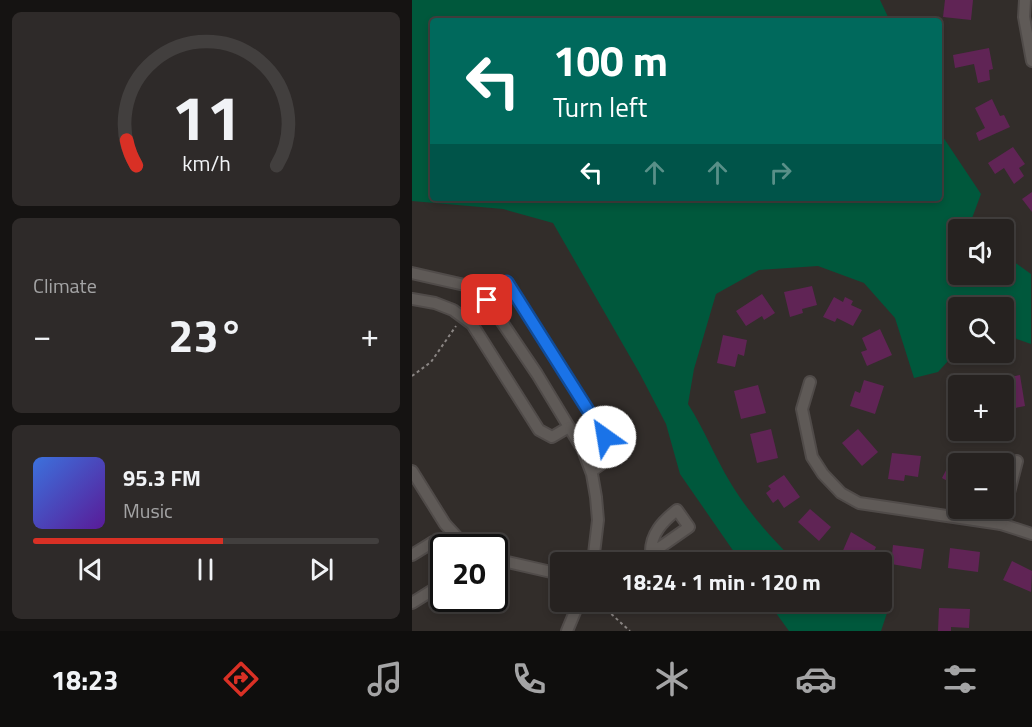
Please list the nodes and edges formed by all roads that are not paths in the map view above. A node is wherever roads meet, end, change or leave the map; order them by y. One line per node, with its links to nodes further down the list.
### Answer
1 (1025, 0): 2 (street)
2 (1032, 61)
3 (412, 273): 4 (street)
4 (484, 297): 7 (street); 10 (lane)
5 (412, 299): 7 (street)
6 (810, 382): 11 (street)
7 (569, 427): 10 (street)
8 (1016, 461): 11 (street)
9 (412, 473): 12 (street)
10 (592, 474): 15 (street)
11 (1001, 524): 13 (street)
12 (453, 534)
13 (1032, 534)
14 (430, 544): 16 (street)
15 (594, 552)
16 (412, 555)
17 (508, 562): 18 (street)
18 (550, 572)
19 (430, 592): 20 (street)
20 (412, 603)
21 (575, 612): 22 (street)
22 (567, 631)

